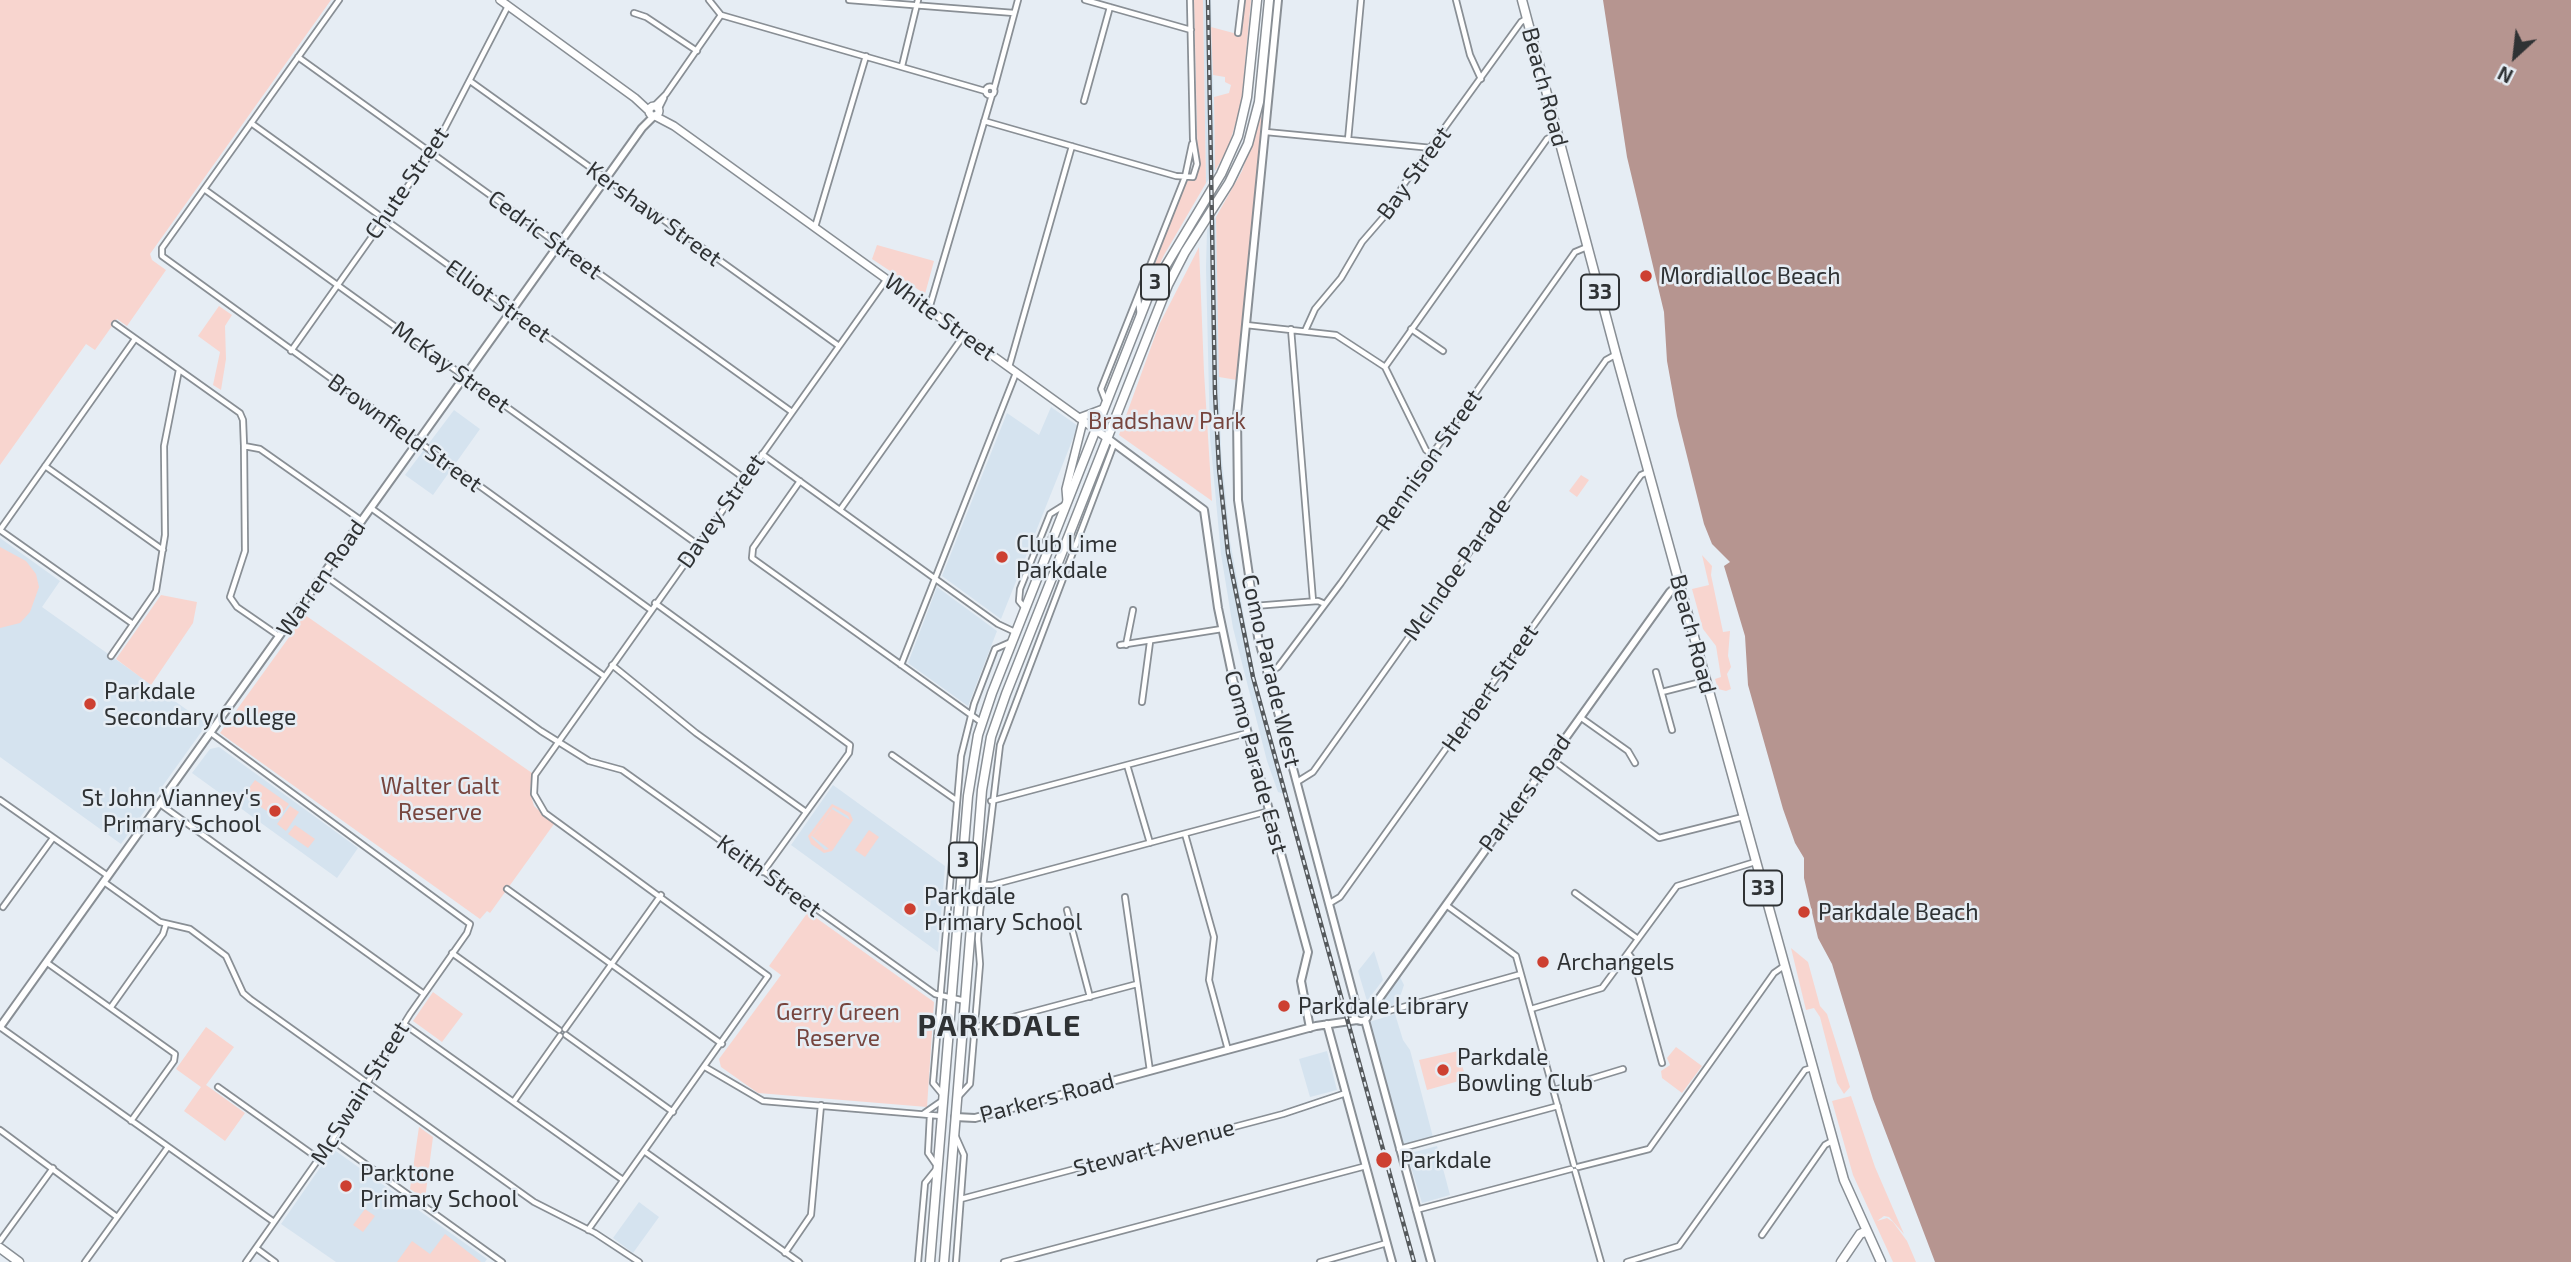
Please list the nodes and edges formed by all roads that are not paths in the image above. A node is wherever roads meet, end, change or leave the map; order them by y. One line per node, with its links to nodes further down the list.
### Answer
1 (339, 0): 28 (street)
2 (515, 0): 16 (street, Chute Street)
3 (709, 0): 20 (street)
4 (849, 0): 15 (street)
5 (1018, 0): 19 (street)
6 (1085, 0): 17 (street)
7 (1191, 0): 24 (street)
8 (1242, 0): 25 (street)
9 (1257, 0): 22 (main road, 3)
10 (1269, 0): 23 (main road, 3)
11 (1278, 0): 37 (street, Como Parade West)
12 (1361, 0): 40 (street)
13 (1456, 0): 30 (street)
14 (1522, 0): 21 (main road, Beach Road / 33)
15 (917, 3): 19 (street); 29 (street)
16 (507, 4): 31 (street, Chute Street); 34 (main road, White Street)
17 (1111, 7): 24 (street); 33 (street)
18 (634, 13): 26 (street)
19 (1014, 13): 32 (street)
20 (721, 15): 26 (street, Warren Road); 27 (street)
21 (1527, 19): 30 (street, Bay Street); 38 (main road, Beach Road / 33)
22 (1254, 26): 23 (main road); 56 (main road, 3)
23 (1266, 27): 76 (main road, 3)
24 (1191, 30): 39 (street)
25 (1238, 33)
26 (697, 51): 34 (street, Warren Road)
27 (866, 56): 29 (street); 48 (street)
28 (298, 57): 36 (street); 43 (street, Cedric Street)
29 (902, 66): 32 (street)
30 (1481, 79): 42 (street, Bay Street)
31 (470, 81): 43 (street, Chute Street); 45 (street, Kershaw Street)
32 (989, 90): 35 (street)
33 (1084, 101)
34 (654, 111): 45 (street, Warren Road); 48 (main road, White Street)
35 (984, 121): 41 (street); 54 (street)
36 (251, 123): 46 (street); 47 (street, Elliot Street)
37 (1266, 132): 40 (street); 58 (street, Como Parade West)
38 (1558, 133): 50 (main road, Beach Road / 33); 60 (street)
39 (1193, 139): 44 (street); 44 (street)
40 (1348, 140): 42 (street)
41 (1072, 146): 44 (street); 69 (street)
42 (1432, 148): 61 (street, Bay Street)
43 (432, 153): 47 (street, Chute Street); 49 (street, Cedric Street)
44 (1185, 177): 53 (street)
45 (606, 179): 49 (street, Warren Road); 64 (street, Kershaw Street)
46 (204, 189): 52 (street, McKay Street); 65 (street, Brownfield Street)
47 (385, 219): 52 (street, Chute Street); 55 (street, Elliot Street)
48 (815, 227): 51 (main road, White Street)
49 (559, 245): 55 (street, Warren Road); 73 (street, Cedric Street)
50 (1587, 247): 67 (main road, Beach Road / 33); 80 (street, Rennison Street)
51 (887, 279): 54 (main road, White Street); 64 (street, Davey Street)
52 (338, 285): 65 (street, Chute Street); 71 (street, McKay Street)
53 (1139, 294): 56 (street); 72 (street)
54 (929, 309): 62 (main road, White Street)
55 (512, 311): 71 (street, Warren Road); 84 (street, Elliot Street)
56 (1140, 316): 72 (main road, 3)
57 (115, 324): 63 (street)
58 (1246, 325): 59 (street); 101 (street, Como Parade West)
59 (1291, 329): 61 (street); 98 (street)
60 (1411, 330): 66 (street); 68 (street)
61 (1305, 331): 68 (street)
62 (965, 335): 69 (main road, White Street); 89 (street)
63 (135, 339): 70 (street); 81 (street)
64 (839, 346): 73 (street, Davey Street)
65 (291, 351): 77 (street, Brownfield Street)
66 (1443, 351)
67 (1616, 354): 82 (main road, Beach Road / 33); 133 (street, McIndoe Parade)
68 (1385, 367): 80 (street)
69 (1013, 369): 74 (main road, White Street); 96 (street)
70 (179, 370): 78 (street); 94 (street)
71 (465, 377): 77 (street, Warren Road); 93 (street, McKay Street)
72 (1105, 405): 74 (main road); 75 (main road, 3)
73 (792, 412): 79 (street, Davey Street)
74 (1081, 419): 75 (main road, White Street); 87 (main road)
75 (1095, 430): 76 (main road, White Street); 83 (main road, 3)
76 (1110, 441): 85 (main road, 3); 90 (street, White Street); 111 (street)
77 (418, 443): 88 (street, Warren Road); 102 (street, Brownfield Street)
78 (244, 446): 91 (street); 108 (street)
79 (762, 454): 84 (street, Davey Street); 86 (street)
80 (1432, 455): 100 (street, Rennison Street)
81 (45, 466): 92 (street); 94 (street)
82 (1648, 472): 97 (main road, Beach Road / 33); 153 (street, Herbert Street)
83 (1078, 473): 85 (main road); 87 (main road, 3)
84 (744, 478): 93 (street, Davey Street)
85 (1091, 478): 104 (main road, 3)
86 (800, 481): 89 (street); 115 (street)
87 (1067, 503): 107 (main road, 3)
88 (371, 509): 91 (street, Warren Road); 118 (street)
89 (840, 510): 96 (street)
90 (1205, 515): 106 (street, Como Parade East)
91 (362, 521): 95 (street, Warren Road)
92 (0, 530): 105 (street)
93 (698, 544): 99 (street, Davey Street)
94 (163, 550): 105 (street)
95 (324, 575): 108 (street, Warren Road); 128 (street, Keith Street)
96 (934, 578): 107 (street); 115 (street)
97 (1679, 584): 119 (main road, Beach Road / 33); 123 (street, Parkers Road)
98 (1313, 601): 100 (street); 101 (street)
99 (655, 604): 102 (street, Davey Street); 139 (street)
100 (1325, 604): 117 (street, Rennison Street)
101 (1253, 607): 117 (street, Como Parade West)
102 (651, 610): 114 (street, Davey Street)
103 (1133, 610): 110 (street)
104 (1033, 623): 107 (main road); 111 (main road, 3)
105 (133, 624): 112 (street)
106 (1222, 629): 110 (street); 127 (street, Como Parade East)
107 (1016, 632): 109 (main road, 3)
108 (279, 637): 126 (street, Warren Road)
109 (1012, 642): 113 (main road, 3); 122 (street)
110 (1150, 642): 121 (street)
111 (1031, 644): 113 (main road); 135 (street); 147 (main road, 3)
112 (111, 656)
113 (1006, 656): 124 (main road, 3)
114 (612, 665): 118 (street, Davey Street); 139 (street)
115 (901, 665): 122 (street)
116 (1656, 672): 120 (street)
117 (1268, 673): 133 (street, Como Parade West)
118 (604, 676): 128 (street, Davey Street)
119 (1706, 681): 120 (street); 140 (main road, Beach Road / 33)
120 (1662, 692): 125 (street)
121 (1142, 702)
122 (971, 716): 124 (street); 134 (street)
123 (1580, 718): 130 (street, Parkers Road); 131 (street)
124 (981, 722): 169 (main road, 3)
125 (1672, 730)
126 (211, 733): 137 (street, Warren Road); 160 (street, McSwain Street)
127 (1247, 733): 132 (street); 138 (street, Como Parade East)
128 (557, 740): 145 (street, Keith Street); 151 (street, Davey Street)
129 (892, 754): 134 (street)
130 (1550, 758): 140 (street); 154 (street, Parkers Road)
131 (1635, 763)
132 (1127, 765): 135 (street); 143 (street)
133 (1297, 782): 153 (street, Como Parade West)
134 (957, 801): 167 (street)
135 (991, 801): 148 (street)
136 (1, 802): 142 (street)
137 (160, 804): 146 (street, Warren Road); 166 (street)
138 (1269, 811): 141 (street); 179 (street, Como Parade East)
139 (806, 812): 145 (street)
140 (1743, 817): 144 (main road, Beach Road / 33)
141 (1185, 834): 143 (street); 182 (street)
142 (53, 838): 146 (street); 155 (street)
143 (1150, 843): 148 (street)
144 (1756, 862): 158 (street); 163 (main road, Beach Road / 33)
145 (763, 872): 167 (street, Keith Street)
146 (106, 879): 157 (street); 161 (street, Warren Road)
147 (974, 885): 148 (street); 170 (main road, 3)
148 (985, 886): 178 (street)
149 (507, 888): 162 (street)
150 (1575, 893): 158 (street)
151 (662, 895): 162 (street); 181 (street, Davey Street)
152 (1125, 897): 165 (street)
153 (1330, 903): 174 (street, Como Parade West)
154 (1446, 905): 164 (street); 171 (street, Parkers Road)
155 (3, 907)
156 (1067, 909): 168 (street)
157 (166, 924): 172 (street); 188 (street)
158 (1638, 939): 159 (street)
159 (1629, 953): 173 (street); 183 (street)
160 (452, 954): 166 (street, McSwain Street); 180 (street)
161 (46, 962): 172 (street); 177 (street, Warren Road)
162 (612, 964): 180 (street); 181 (street)
163 (1784, 966): 185 (main road, Beach Road / 33); 214 (street)
164 (1521, 974): 171 (street); 173 (street)
165 (1138, 984): 168 (street); 187 (street)
166 (424, 994): 175 (street, McSwain Street)
167 (940, 997): 169 (street, Keith Street); 192 (street)
168 (1090, 997): 178 (street)
169 (951, 999): 170 (street, Keith Street); 192 (main road, 3)
170 (965, 1001): 193 (main road, 3)
171 (1374, 1005): 174 (street, Parkers Road)
172 (110, 1007): 202 (street)
173 (1531, 1009): 190 (street)
174 (1361, 1014): 176 (street, Parkers Road); 208 (street, Como Parade West)
175 (404, 1024): 188 (street, McSwain Street); 194 (street)
176 (1327, 1024): 179 (street, Parkers Road); 191 (street)
177 (0, 1027): 202 (street)
178 (975, 1027): 193 (street)
179 (1313, 1027): 182 (street, Parkers Road)
180 (562, 1033): 194 (street); 197 (street)
181 (722, 1044): 184 (street)
182 (1228, 1050): 187 (street, Parkers Road)
183 (1662, 1063)
184 (707, 1065): 195 (street); 197 (street)
185 (1812, 1068): 206 (main road, Beach Road / 33); 244 (street)
186 (1623, 1069): 190 (street)
187 (1150, 1071): 201 (street, Parkers Road)
188 (367, 1082): 205 (street, McSwain Street); 220 (street)
189 (218, 1087): 210 (street)
190 (1554, 1090): 196 (street)
191 (1346, 1093): 211 (street); 216 (street, Stewart Avenue)
192 (943, 1097): 198 (street); 200 (main road, 3)
193 (956, 1097): 201 (main road, 3)
194 (514, 1101): 215 (street)
195 (821, 1105): 198 (street); 227 (street)
196 (1558, 1106): 208 (street); 214 (street)
197 (673, 1112): 209 (street)
198 (922, 1114): 199 (street)
199 (930, 1115): 200 (street); 212 (street)
200 (942, 1116): 201 (main road); 212 (main road, 3)
201 (955, 1117): 204 (main road, 3)
202 (131, 1121): 207 (street)
203 (0, 1130): 213 (street)
204 (954, 1133): 216 (street); 237 (main road, 3)
205 (332, 1140): 210 (street, McSwain Street); 232 (street)
206 (1833, 1141): 221 (main road, Beach Road / 33); 222 (street)
207 (168, 1147): 218 (street); 219 (street)
208 (1399, 1150): 217 (street, Como Parade West)
209 (644, 1151): 215 (street); 227 (street)
210 (319, 1159): 219 (street, McSwain Street)
211 (1366, 1166): 224 (street); 239 (street)
212 (938, 1167): 235 (street); 236 (main road, 3)
213 (53, 1168): 218 (street); 223 (street)
214 (1575, 1168): 217 (street); 243 (street)
215 (623, 1180): 220 (street)
216 (961, 1199): 238 (street)
217 (1416, 1210): 242 (street, Como Parade West)
218 (117, 1217): 229 (street)
219 (274, 1222): 226 (street, McSwain Street)
220 (588, 1230): 233 (street)
221 (1867, 1231): 245 (main road); 246 (main road, Beach Road / 33)
222 (1762, 1235)
223 (0, 1241)
224 (1387, 1243): 240 (street); 241 (street)
225 (0, 1248): 228 (main road)
226 (256, 1248): 230 (street, McSwain Street); 231 (street)
227 (785, 1253): 234 (street)
228 (19, 1262)
229 (85, 1262)
230 (246, 1262)
231 (275, 1262)
232 (502, 1262)
233 (639, 1262)
234 (799, 1262)
235 (918, 1262)
236 (930, 1262)
237 (944, 1262)
238 (956, 1262)
239 (1004, 1262)
240 (1320, 1262)
241 (1392, 1262)
242 (1431, 1262)
243 (1601, 1262)
244 (1626, 1262)
245 (1841, 1262)
246 (1881, 1262)

